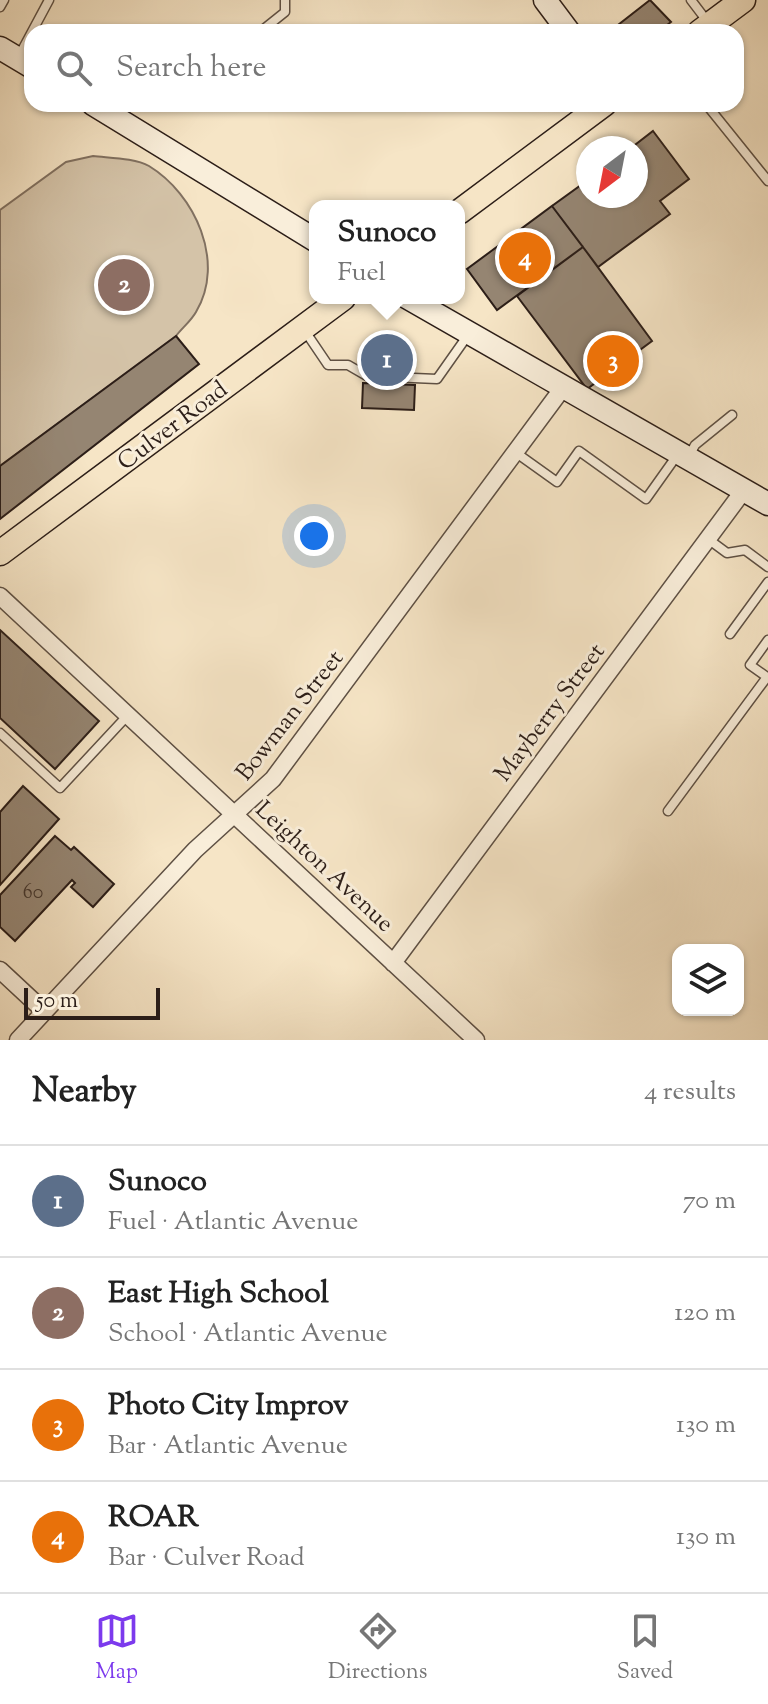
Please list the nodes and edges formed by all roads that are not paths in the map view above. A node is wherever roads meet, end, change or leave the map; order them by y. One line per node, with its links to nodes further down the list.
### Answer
1 (4, 0): 7 (lane)
2 (49, 0): 8 (lane)
3 (285, 0): 9 (lane)
4 (545, 0): 10 (main road)
5 (691, 0): 11 (lane)
6 (743, 0): 12 (main road)
7 (0, 7)
8 (36, 24)
9 (270, 24)
10 (563, 24)
11 (703, 24)
12 (710, 24)
13 (106, 112): 18 (main road)
14 (593, 112): 17 (main road)
15 (712, 112): 16 (lane)
16 (768, 181)
17 (465, 208)
18 (309, 236)
19 (335, 304): 21 (main road, Culver Road)
20 (418, 304): 22 (main road)
21 (302, 328): 22 (lane); 30 (main road, Culver Road)
22 (469, 334): 23 (main road)
23 (562, 389): 25 (street, Bowman Street); 26 (main road)
24 (732, 415): 26 (lane)
25 (515, 452): 26 (lane); 39 (street, Bowman Street)
26 (683, 456): 27 (main road)
27 (744, 490): 28 (main road); 29 (street, Mayberry Street)
28 (768, 504)
29 (708, 539): 31 (lane); 40 (street, Mayberry Street)
30 (0, 553)
31 (768, 567)
32 (768, 582): 34 (lane)
33 (0, 596): 36 (street, Leighton Avenue)
34 (730, 634)
35 (768, 640): 38 (lane)
36 (128, 715): 37 (lane); 39 (street, Leighton Avenue)
37 (0, 733)
38 (668, 811)
39 (236, 816): 40 (street, Leighton Avenue); 42 (street, Bowman Street)
40 (393, 963): 43 (street, Leighton Avenue)
41 (0, 970): 42 (street)
42 (44, 1011): 44 (street, Bowman Street)
43 (472, 1039)
44 (18, 1040)

